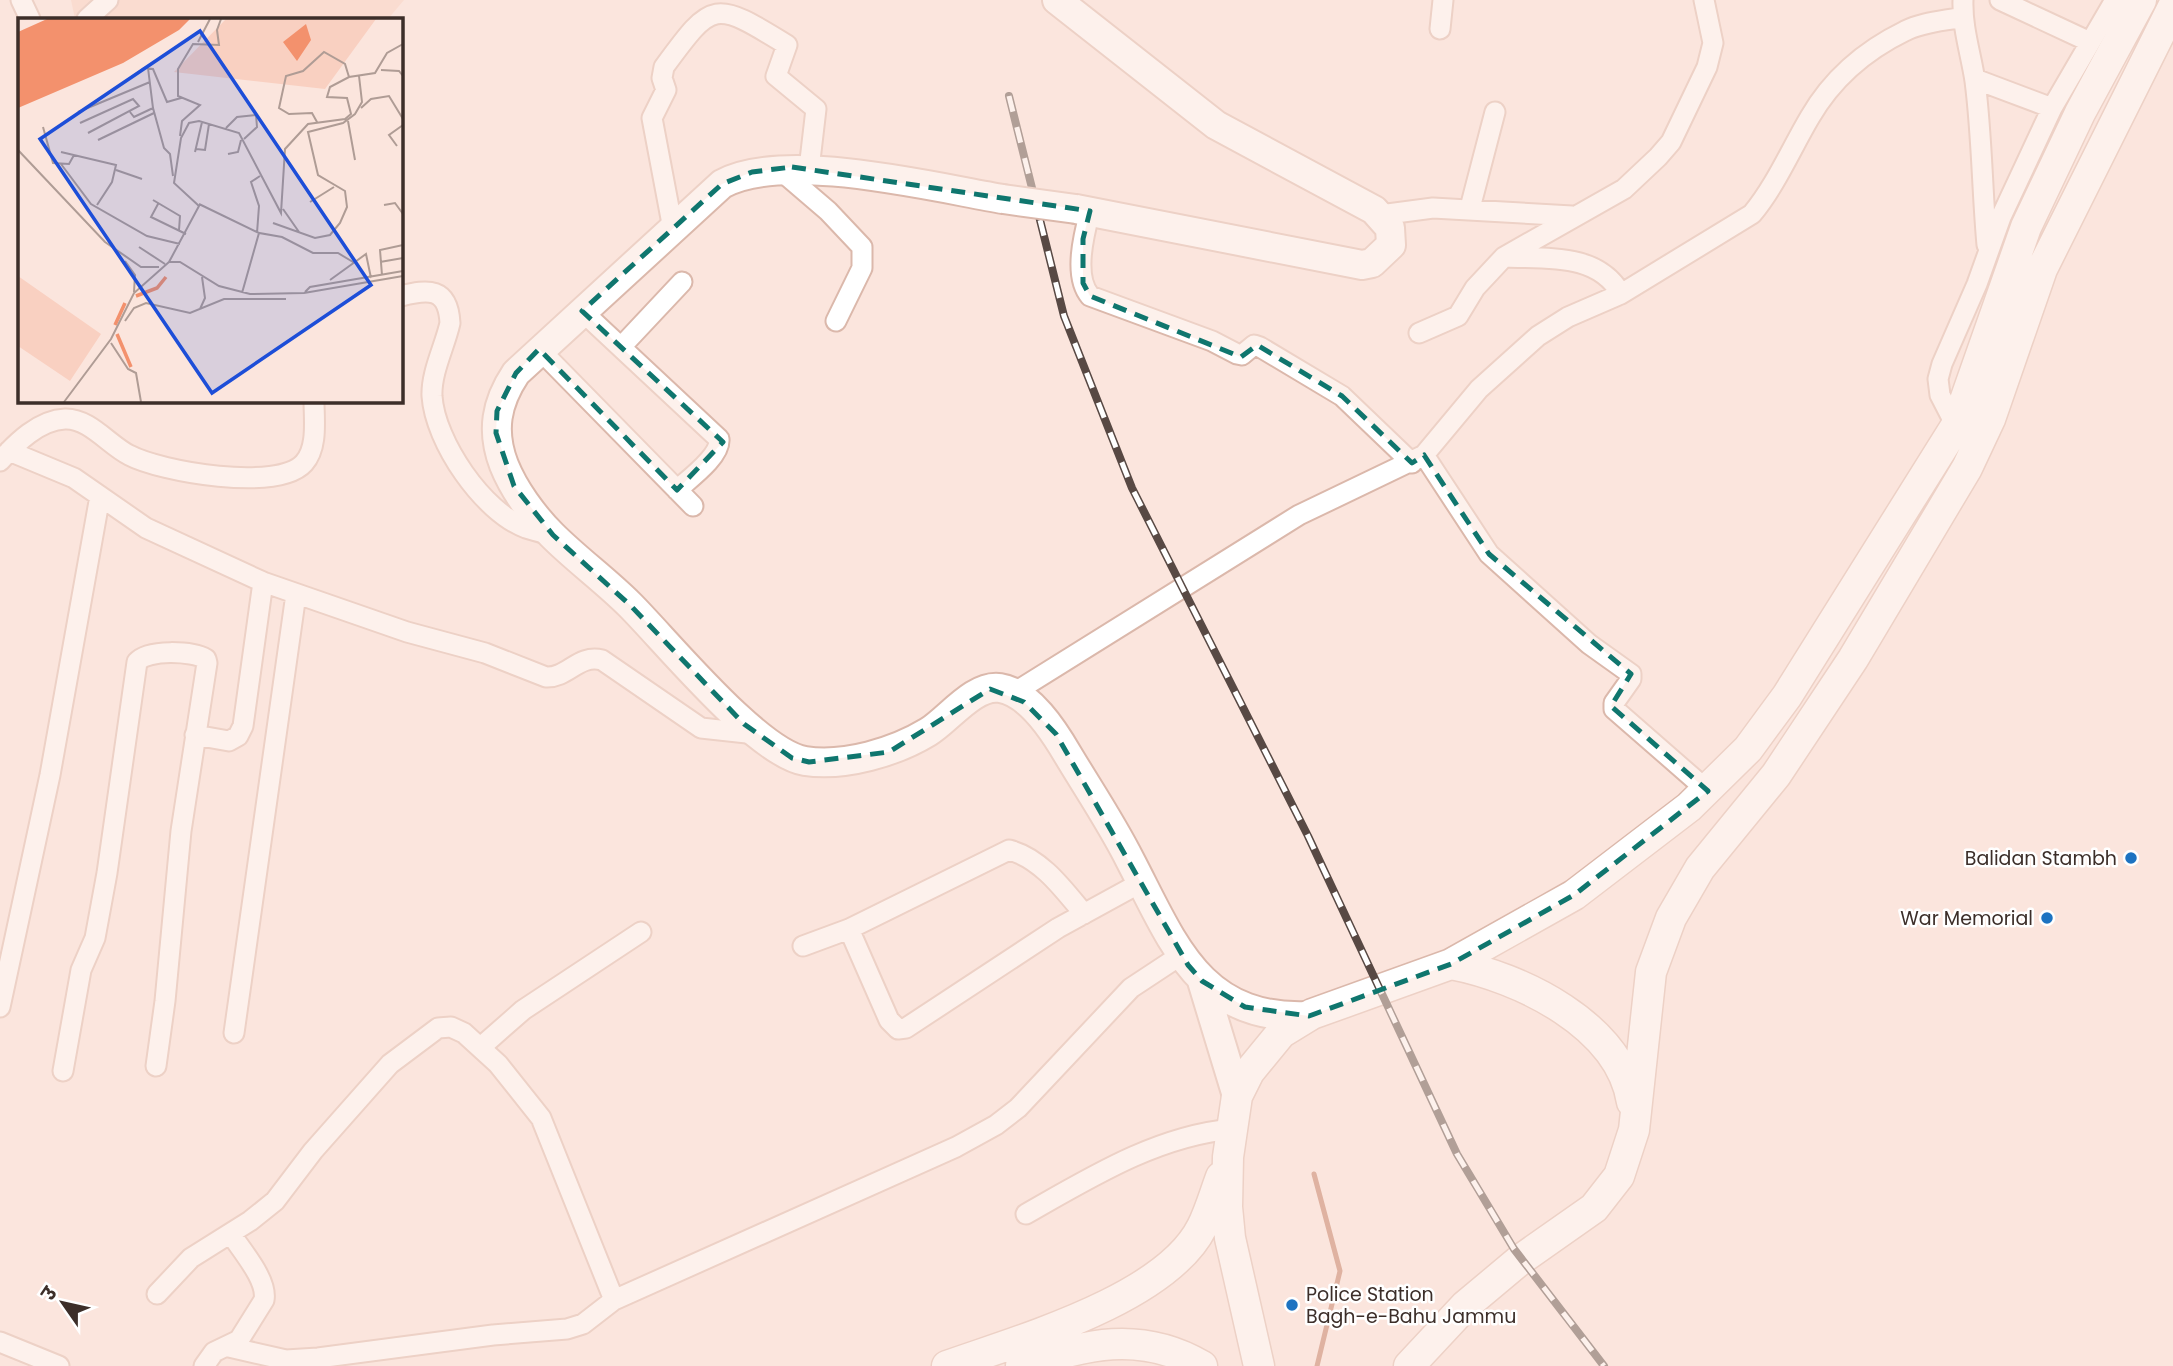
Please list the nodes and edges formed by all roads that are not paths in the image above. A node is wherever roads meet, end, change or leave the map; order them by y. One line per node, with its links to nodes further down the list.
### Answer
1 (21, 0): 11 (street)
2 (108, 0): 12 (street)
3 (1057, 0): 22 (main road)
4 (1443, 0): 13 (street)
5 (1704, 0): 23 (street)
6 (2000, 0): 14 (street)
7 (2115, 0): 14 (street)
8 (2141, 0): 36 (main road)
9 (2173, 7): 64 (main road)
10 (1963, 8): 15 (street); 28 (street)
11 (30, 18)
12 (88, 18)
13 (1440, 29)
14 (2090, 42): 16 (street)
15 (1975, 79): 16 (street); 25 (street)
16 (2052, 108): 25 (street)
17 (1495, 112): 20 (street)
18 (779, 169): 19 (main road); 24 (main road); 31 (street)
19 (809, 169): 21 (main road, bridge); 24 (street)
20 (1469, 208): 22 (street); 23 (street)
21 (1083, 210): 22 (main road); 38 (street)
22 (1380, 215)
23 (1572, 216): 26 (street)
24 (673, 229): 30 (main road)
25 (1988, 253): 36 (street)
26 (1504, 257): 28 (street); 32 (street)
27 (682, 282): 33 (street)
28 (1621, 294): 38 (street)
29 (402, 296): 42 (street)
30 (582, 311): 33 (street); 34 (main road)
31 (836, 321)
32 (1419, 332)
33 (621, 346): 39 (street)
34 (539, 349): 39 (street); 42 (main road)
35 (314, 402): 37 (street)
36 (1956, 426): 48 (main road)
37 (5, 456): 40 (street)
38 (1418, 459): 45 (street); 48 (street)
39 (677, 490): 41 (street)
40 (100, 496): 43 (street); 57 (street)
41 (693, 506)
42 (552, 535): 46 (main road)
43 (263, 582): 44 (street); 47 (street)
44 (296, 594): 46 (street); 59 (street)
45 (1012, 694): 46 (main road); 49 (main road)
46 (756, 734)
47 (195, 735): 61 (street); 62 (street)
48 (1708, 791): 55 (main road)
49 (1142, 882): 50 (street); 54 (main road)
50 (1084, 914): 51 (street); 51 (street)
51 (849, 929): 53 (street)
52 (641, 932): 60 (street)
53 (803, 946)
54 (1181, 955): 56 (main road); 69 (street)
55 (1451, 964): 58 (main road); 64 (main road)
56 (1202, 981): 58 (main road); 63 (main road)
57 (0, 1007)
58 (1309, 1016): 63 (main road)
59 (234, 1033)
60 (481, 1047): 67 (street); 69 (street)
61 (156, 1066)
62 (63, 1071)
63 (1237, 1096): 65 (main road)
64 (1634, 1116): 78 (main road)
65 (1230, 1143): 66 (street); 74 (main road); 77 (main road)
66 (1026, 1214)
67 (231, 1234): 68 (street); 71 (street)
68 (157, 1294)
69 (614, 1300): 71 (street)
70 (0, 1342): 73 (street)
71 (229, 1347): 72 (street)
72 (205, 1363)
73 (59, 1366)
74 (947, 1366)
75 (1021, 1366): 76 (main road)
76 (1202, 1366)
77 (1259, 1366)
78 (1409, 1366)

